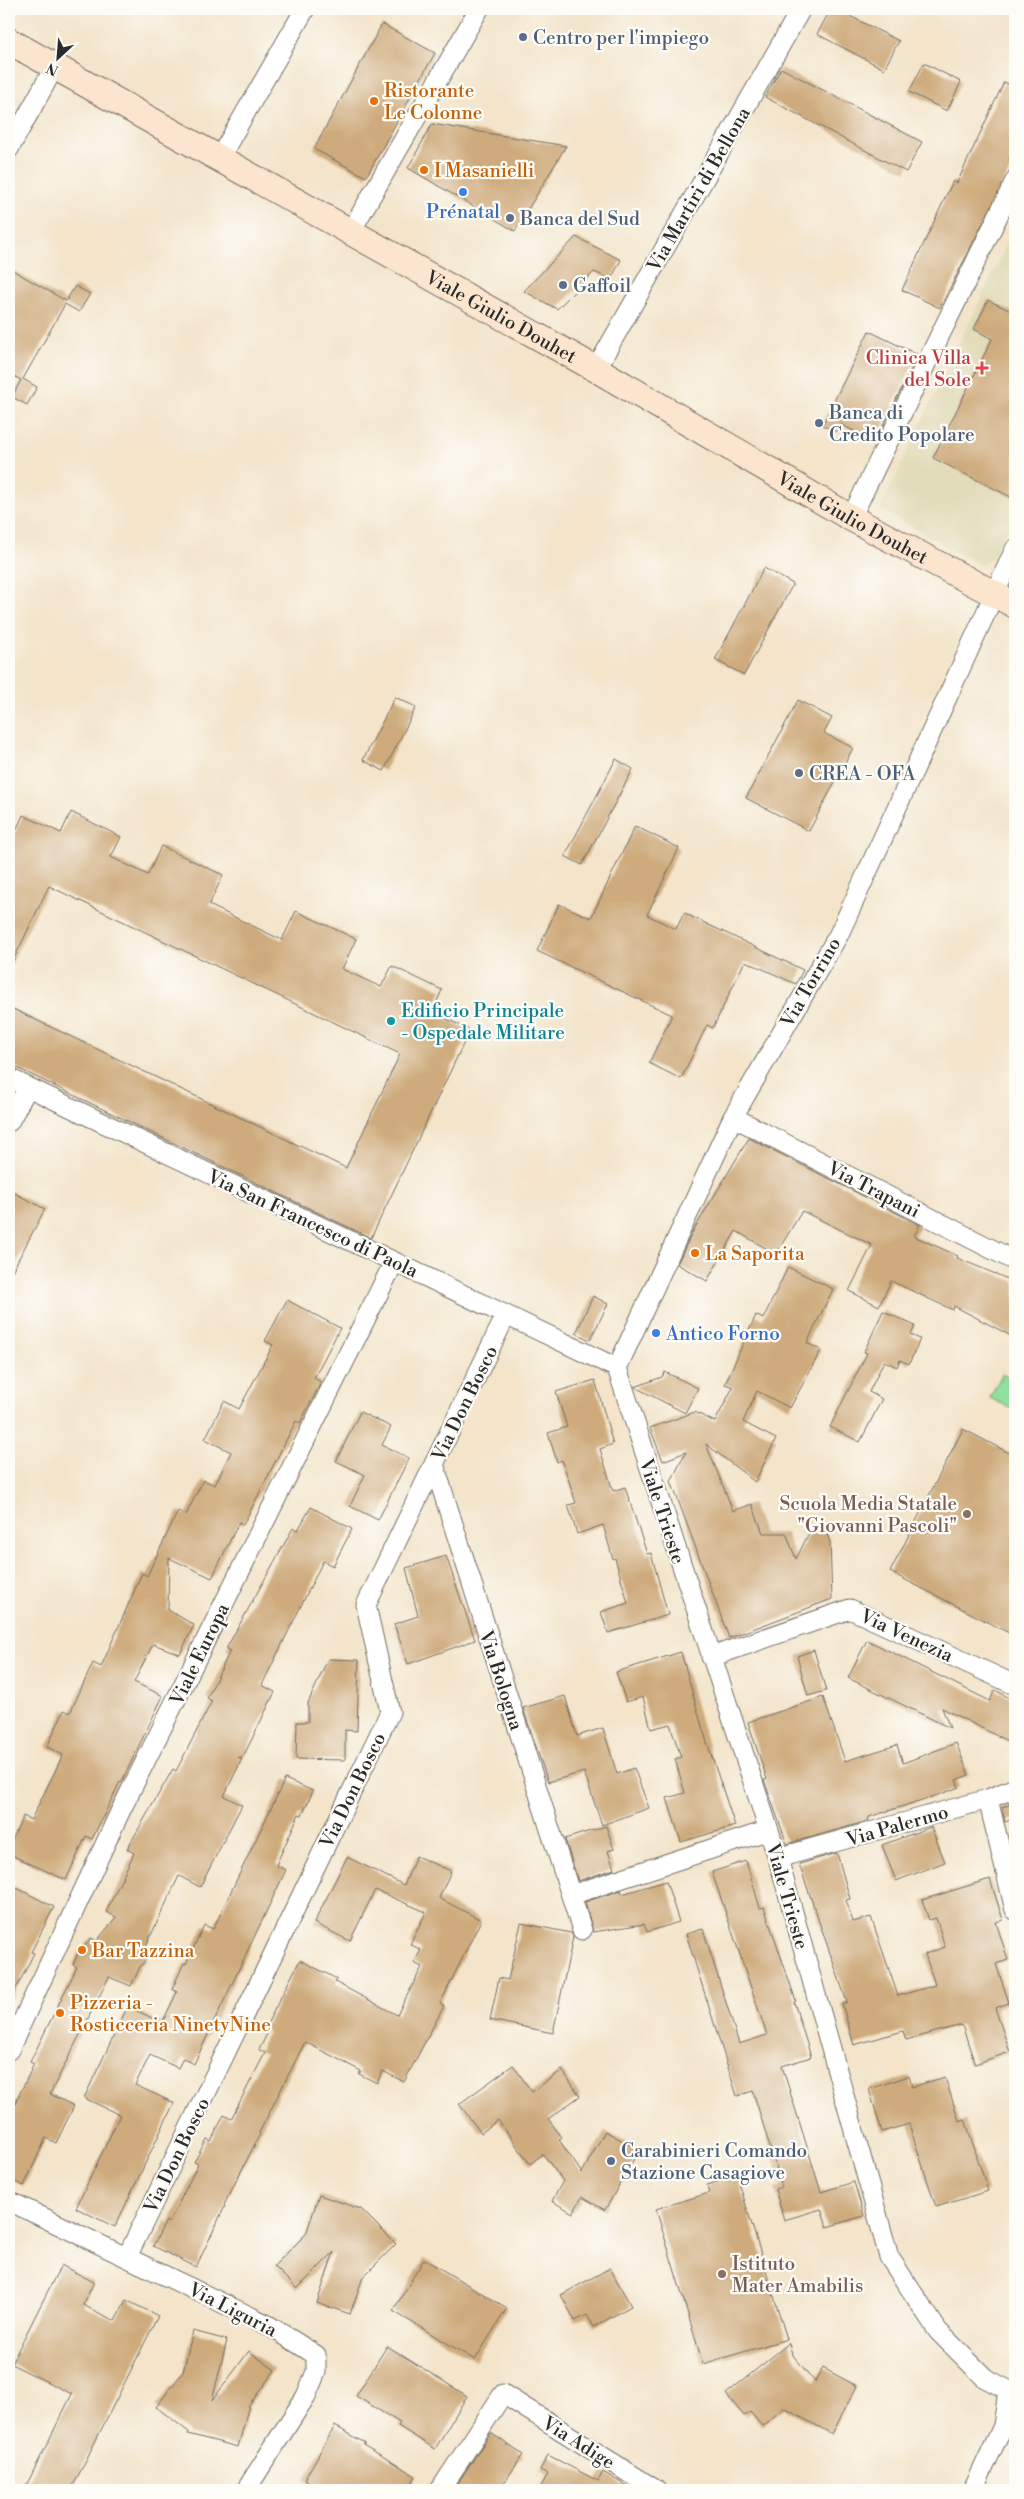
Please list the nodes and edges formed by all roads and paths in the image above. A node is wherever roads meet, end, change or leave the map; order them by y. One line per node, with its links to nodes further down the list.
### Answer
1 (305, 9): 7 (street)
2 (479, 9): 9 (street)
3 (801, 9): 10 (street, Via Martiri di Bellona)
4 (9, 41): 5 (main road, Viale Giulio Douhet)
5 (55, 66): 6 (street); 7 (main road, Viale Giulio Douhet)
6 (9, 149)
7 (220, 157): 9 (main road, Viale Giulio Douhet)
8 (1015, 181): 11 (street)
9 (351, 231): 10 (main road, Viale Giulio Douhet)
10 (596, 369): 11 (main road, Viale Giulio Douhet)
11 (851, 518): 13 (main road, Viale Giulio Douhet)
12 (1015, 549): 13 (street, Via Torrino)
13 (1004, 599): 16 (street, Via Torrino)
14 (9, 1078): 15 (street, Via San Francesco di Paola)
15 (28, 1088): 17 (street); 19 (street, Via San Francesco di Paola)
16 (733, 1117): 18 (street, Via Trapani); 21 (street, Via Torrino)
17 (9, 1122)
18 (1015, 1261)
19 (394, 1262): 20 (street, Via San Francesco di Paola); 32 (street, Viale Europa)
20 (506, 1315): 21 (street, Via San Francesco di Paola); 22 (street, Via Don Bosco)
21 (617, 1368): 23 (street, Viale Trieste)
22 (434, 1464): 29 (street, Via Bologna); 34 (street, Via Don Bosco)
23 (711, 1657): 24 (street, Via Venezia); 27 (street, Viale Trieste)
24 (1015, 1685)
25 (1015, 1788): 26 (street, Via Palermo)
26 (988, 1799): 28 (street, Via Palermo); 30 (street)
27 (769, 1830): 28 (street, Viale Trieste); 29 (street)
28 (778, 1858): 35 (street, Viale Trieste)
29 (571, 1895): 31 (street, Via Bologna)
30 (1015, 1910)
31 (582, 1930)
32 (9, 2050)
33 (9, 2201): 34 (street, Via Liguria)
34 (127, 2257): 36 (street, Via Liguria)
35 (1012, 2389): 39 (street)
36 (246, 2490)
37 (440, 2490): 38 (street, Via Adige)
38 (656, 2490)
39 (973, 2490)

